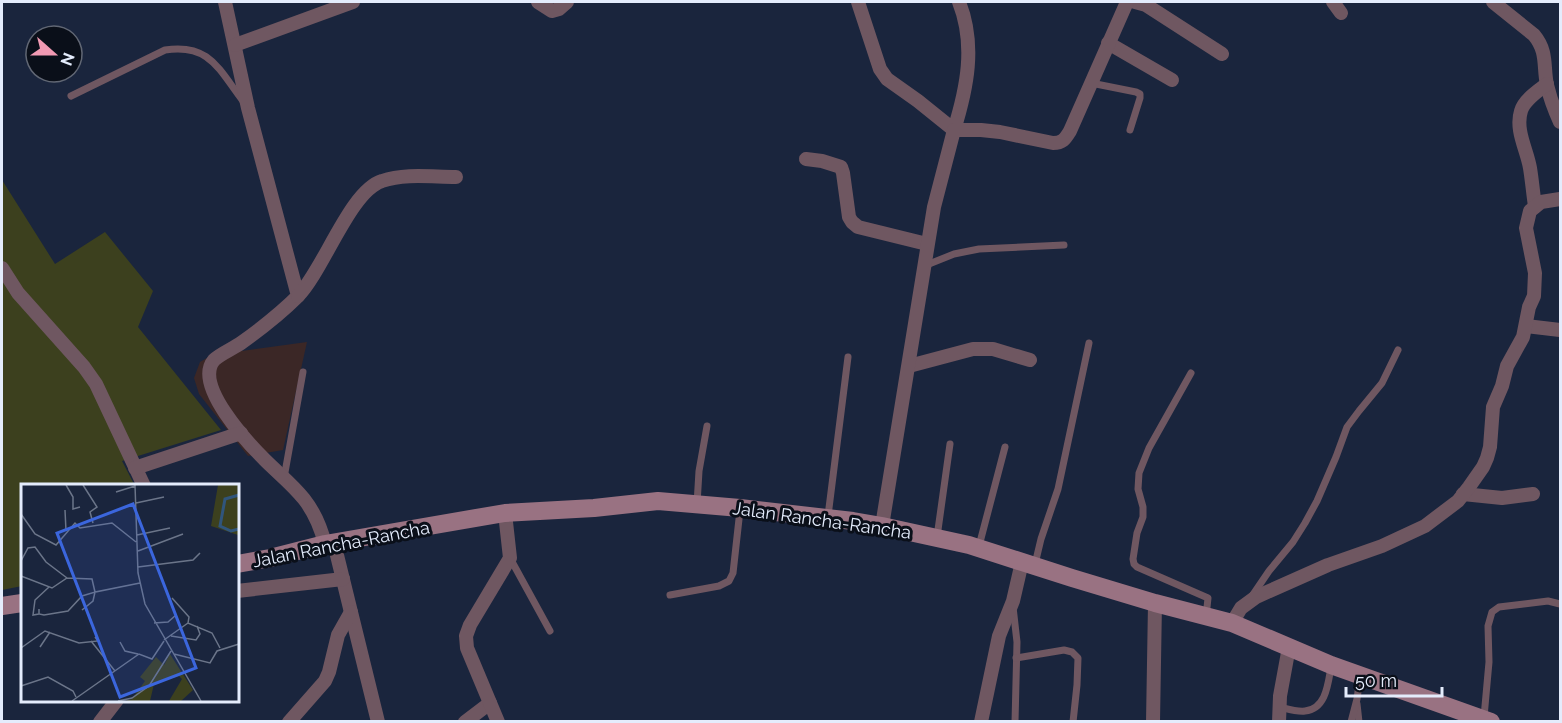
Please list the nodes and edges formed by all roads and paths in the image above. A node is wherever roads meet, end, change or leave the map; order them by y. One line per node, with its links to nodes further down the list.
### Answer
1 (225, 2): 11 (street)
2 (353, 2): 11 (street)
3 (538, 2): 4 (street)
4 (567, 2)
5 (858, 2): 19 (street)
6 (959, 2): 19 (street)
7 (1127, 2): 10 (street)
8 (1135, 2): 12 (street)
9 (1493, 2): 14 (street)
10 (1108, 43): 13 (street); 15 (street)
11 (235, 45): 17 (street)
12 (1222, 54)
13 (1172, 80)
14 (1551, 82): 18 (street); 24 (street)
15 (1091, 83): 19 (street); 20 (lane)
16 (71, 96): 17 (lane)
17 (248, 108): 29 (street)
18 (1560, 122)
19 (954, 130): 25 (street)
20 (1130, 130)
21 (806, 159): 25 (street)
22 (456, 177): 29 (street)
23 (1560, 200): 24 (street)
24 (1535, 206): 30 (street)
25 (927, 244): 27 (street)
26 (1064, 245): 27 (lane)
27 (924, 266): 36 (street)
28 (2, 268): 43 (street)
29 (298, 296): 40 (street)
30 (1526, 326): 31 (street); 46 (street)
31 (1560, 330)
32 (1089, 343): 58 (lane)
33 (1398, 350): 63 (lane)
34 (848, 357): 51 (lane)
35 (1030, 360): 36 (street)
36 (909, 366): 52 (street)
37 (303, 372): 44 (lane)
38 (1191, 373): 69 (lane)
39 (707, 426): 48 (lane)
40 (241, 433): 43 (street); 44 (street)
41 (950, 444): 53 (lane)
42 (1005, 447): 55 (lane)
43 (135, 468): 45 (street)
44 (284, 478): 54 (street)
45 (143, 484)
46 (1463, 494): 47 (street); 63 (street)
47 (1533, 494)
48 (697, 504): 49 (main road, Jalan Rancha-Rancha); 50 (main road, Jalan Rancha-Rancha)
49 (740, 508): 51 (main road, Jalan Rancha-Rancha); 61 (lane)
50 (505, 513): 54 (main road, Jalan Rancha-Rancha); 56 (street)
51 (828, 518): 52 (main road, Jalan Rancha-Rancha)
52 (882, 526): 53 (main road, Jalan Rancha-Rancha)
53 (937, 538): 55 (main road, Jalan Rancha-Rancha)
54 (330, 544): 57 (main road, Jalan Rancha-Rancha); 59 (street)
55 (978, 548): 58 (main road, Jalan Rancha-Rancha)
56 (510, 558): 71 (lane); 78 (street)
57 (238, 564)
58 (1028, 564): 62 (street); 65 (main road, Jalan Rancha-Rancha)
59 (343, 579): 60 (street); 68 (street)
60 (238, 591)
61 (670, 595)
62 (1013, 601): 73 (lane); 86 (street)
63 (1248, 602): 70 (street)
64 (21, 603): 67 (main road)
65 (1155, 603): 69 (main road, Jalan Rancha-Rancha); 89 (street)
66 (1560, 604): 80 (lane)
67 (2, 606)
68 (351, 612): 82 (street); 83 (street)
69 (1206, 617): 70 (main road, Jalan Rancha-Rancha)
70 (1232, 623): 72 (main road, Jalan Rancha-Rancha)
71 (550, 631)
72 (1289, 647): 74 (main road, Jalan Rancha-Rancha); 79 (street)
73 (1016, 658): 87 (lane); 88 (lane)
74 (1331, 665): 75 (main road, Jalan Rancha-Rancha); 79 (lane)
75 (1360, 675): 76 (lane); 80 (main road, Jalan Rancha-Rancha)
76 (1357, 699): 91 (lane); 92 (lane)
77 (115, 702): 81 (street)
78 (490, 704): 84 (street); 85 (street)
79 (1280, 707): 90 (street)
80 (1487, 720)
81 (100, 722)
82 (289, 722)
83 (378, 722)
84 (465, 722)
85 (498, 722)
86 (981, 722)
87 (1015, 722)
88 (1073, 722)
89 (1153, 722)
90 (1279, 722)
91 (1351, 722)
92 (1359, 722)

